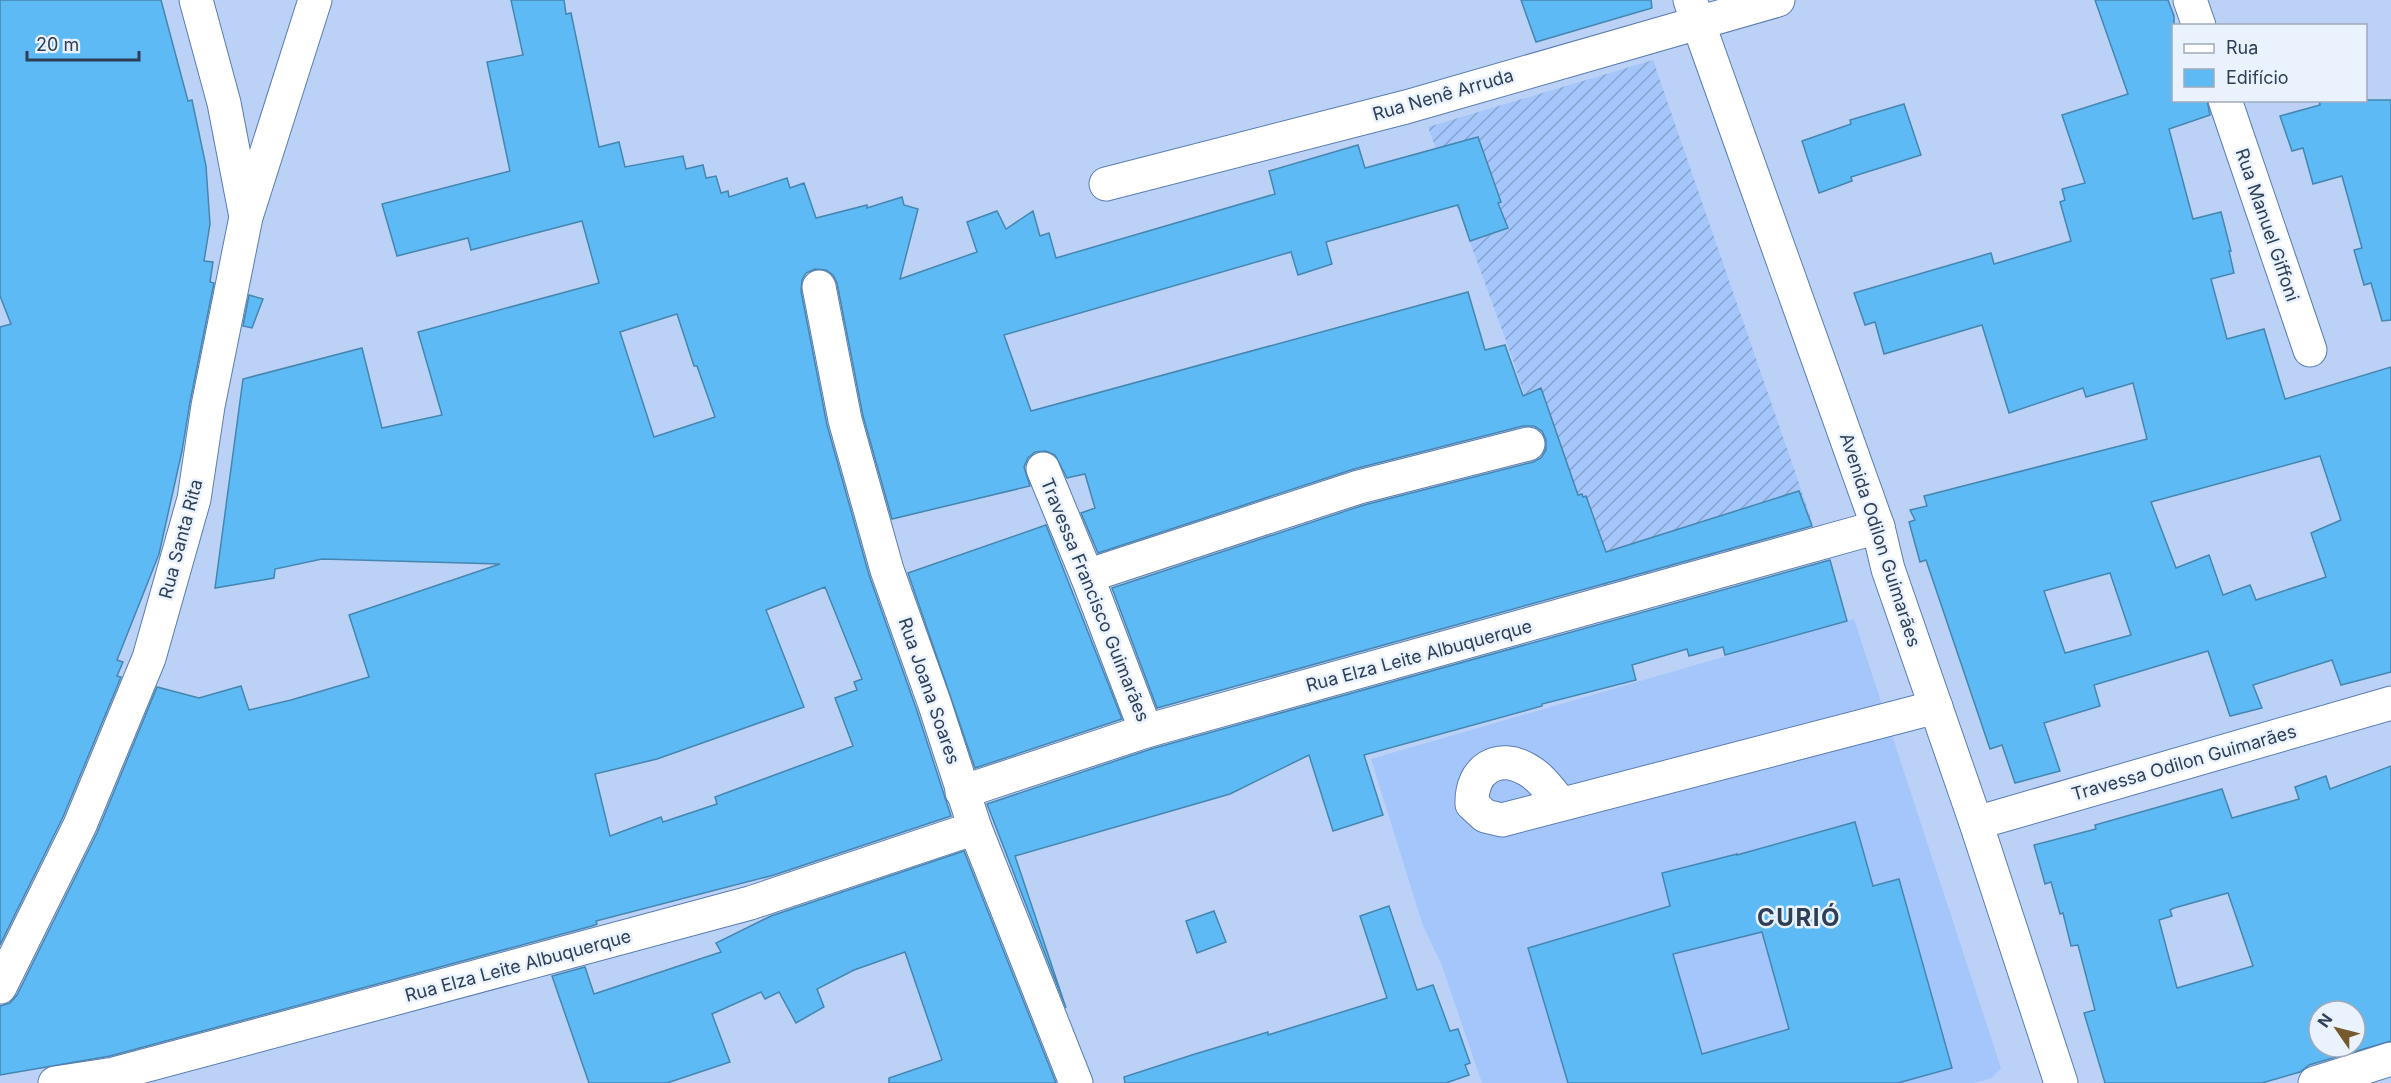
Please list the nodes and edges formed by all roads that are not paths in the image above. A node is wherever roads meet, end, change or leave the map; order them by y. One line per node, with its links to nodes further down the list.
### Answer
1 (196, 0): 9 (street)
2 (315, 0): 9 (street, Rua Santa Rita)
3 (1778, 0): 5 (street, Rua Nenê Arruda)
4 (2190, 0): 6 (street)
5 (1694, 11): 8 (street, Rua Nenê Arruda); 14 (street, Avenida Odilon Guimarães)
6 (2198, 24)
7 (2226, 102): 11 (street, Rua Manuel Giffoni)
8 (1106, 184)
9 (246, 217): 23 (street, Rua Santa Rita)
10 (819, 287): 19 (street, Rua Joana Soares)
11 (2310, 350)
12 (1528, 444): 15 (street)
13 (1043, 469): 15 (street, Travessa Francisco Guimarães)
14 (1878, 527): 17 (street, Avenida Odilon Guimarães); 18 (street, Rua Elza Leite Albuquerque)
15 (1088, 576): 18 (street, Travessa Francisco Guimarães)
16 (2391, 704): 21 (street, Travessa Odilon Guimarães)
17 (1936, 707): 20 (street); 21 (street, Avenida Odilon Guimarães)
18 (1146, 731): 19 (street, Rua Elza Leite Albuquerque)
19 (962, 792): 22 (street, Rua Joana Soares)
20 (1561, 804)
21 (1976, 823): 28 (street, Avenida Odilon Guimarães)
22 (975, 828): 25 (street, Rua Elza Leite Albuquerque); 27 (street, Rua Joana Soares)
23 (0, 987)
24 (2391, 1059): 29 (street)
25 (116, 1078): 26 (street, Rua Elza Leite Albuquerque)
26 (55, 1083)
27 (1076, 1083)
28 (2060, 1083)
29 (2315, 1083)

